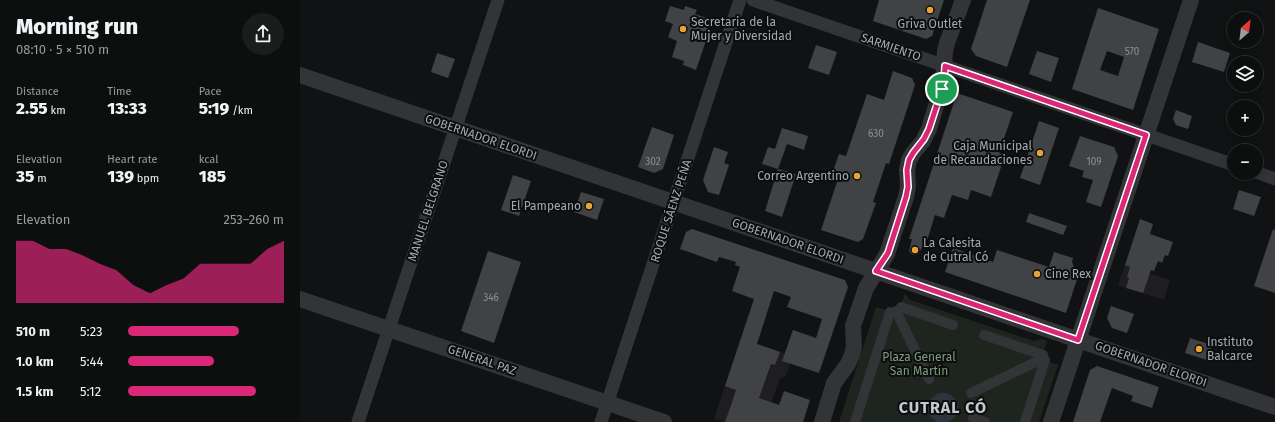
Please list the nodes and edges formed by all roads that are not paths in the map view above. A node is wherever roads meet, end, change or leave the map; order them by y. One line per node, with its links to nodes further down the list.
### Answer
1 (498, 0): 8 (street, MANUEL BELGRANO)
2 (740, 0): 13 (street, ROQUE SÁENZ PEÑA)
3 (753, 0): 6 (street, SARMIENTO)
4 (963, 0): 6 (street)
5 (1191, 0): 9 (street)
6 (945, 66): 9 (street, SARMIENTO); 14 (street)
7 (300, 75): 8 (street, GOBERNADOR ELORDI)
8 (456, 128): 13 (street, GOBERNADOR ELORDI); 18 (street, MANUEL BELGRANO)
9 (1146, 135): 10 (street, SARMIENTO); 20 (street)
10 (1227, 163)
11 (1263, 175): 12 (street)
12 (1275, 179)
13 (674, 202): 14 (street, GOBERNADOR ELORDI); 24 (street, ROQUE SÁENZ PEÑA)
14 (876, 271): 20 (street, GOBERNADOR ELORDI); 30 (street)
15 (300, 299): 18 (street, GENERAL PAZ)
16 (896, 310): 17 (street); 22 (street); 31 (street)
17 (953, 325)
18 (389, 329): 24 (street, GENERAL PAZ); 27 (street, MANUEL BELGRANO)
19 (984, 335): 21 (street)
20 (1078, 340): 25 (street, GOBERNADOR ELORDI); 34 (street)
21 (1044, 358): 23 (street); 33 (street)
22 (929, 379)
23 (971, 393)
24 (608, 403): 28 (street, ROQUE SÁENZ PEÑA); 29 (street, GENERAL PAZ)
25 (1275, 407)
26 (973, 418): 32 (street)
27 (358, 422)
28 (601, 422)
29 (664, 422)
30 (822, 422)
31 (855, 422)
32 (985, 422)
33 (1025, 422)
34 (1051, 422)

